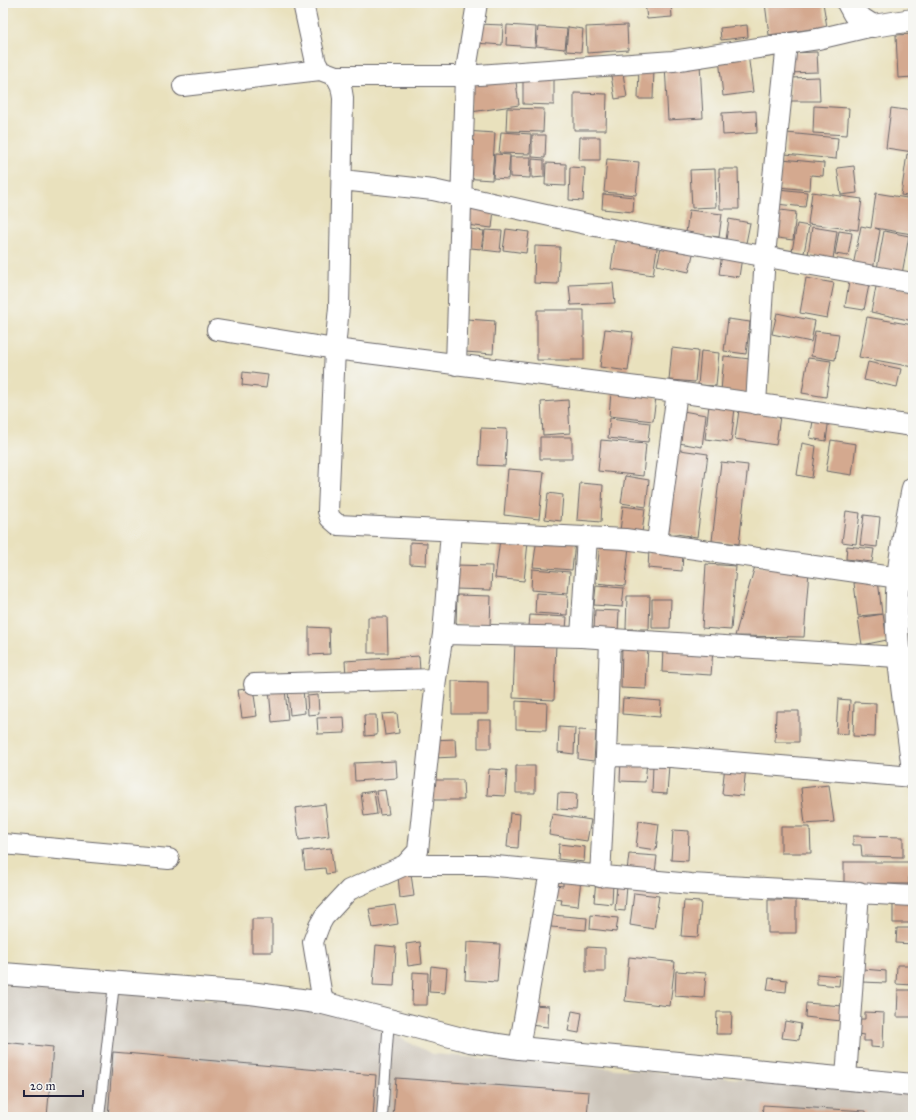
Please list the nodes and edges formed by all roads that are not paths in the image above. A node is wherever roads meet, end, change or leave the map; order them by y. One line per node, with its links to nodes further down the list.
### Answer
1 (303, 3): 7 (street)
2 (477, 3): 8 (street)
3 (848, 3): 5 (street)
4 (913, 20): 5 (street)
5 (873, 26): 6 (street)
6 (787, 43): 8 (street); 12 (street)
7 (328, 73): 8 (street); 9 (street); 10 (street)
8 (465, 76): 11 (street)
9 (183, 86)
10 (342, 180): 11 (street); 15 (street)
11 (461, 197): 12 (street); 16 (street)
12 (765, 255): 13 (street); 18 (street)
13 (913, 283)
14 (217, 330): 15 (street)
15 (335, 349): 16 (street); 21 (street)
16 (456, 365): 17 (street)
17 (677, 392): 18 (street); 23 (street)
18 (756, 404): 19 (street)
19 (913, 426)
20 (913, 488): 24 (street)
21 (451, 531): 22 (street); 25 (street)
22 (587, 536): 23 (street); 26 (street)
23 (657, 542): 24 (street)
24 (906, 580): 28 (street)
25 (443, 634): 26 (street); 29 (street)
26 (581, 637): 27 (street)
27 (610, 639): 28 (street); 31 (street)
28 (906, 657): 32 (street)
29 (436, 679): 30 (street); 36 (street)
30 (254, 684)
31 (606, 756): 33 (street); 38 (street)
32 (913, 771)
33 (913, 777)
34 (3, 844): 35 (street)
35 (170, 859)
36 (405, 865): 37 (street); 43 (street)
37 (550, 871): 38 (street); 45 (street)
38 (600, 877): 39 (street)
39 (858, 892): 40 (street); 46 (street)
40 (913, 896)
41 (3, 974): 42 (street)
42 (114, 984): 43 (street); 48 (lane)
43 (323, 1003): 44 (street)
44 (389, 1019): 45 (street); 49 (lane)
45 (519, 1048): 46 (street)
46 (846, 1078): 47 (street)
47 (913, 1085)
48 (99, 1117)
49 (382, 1117)

